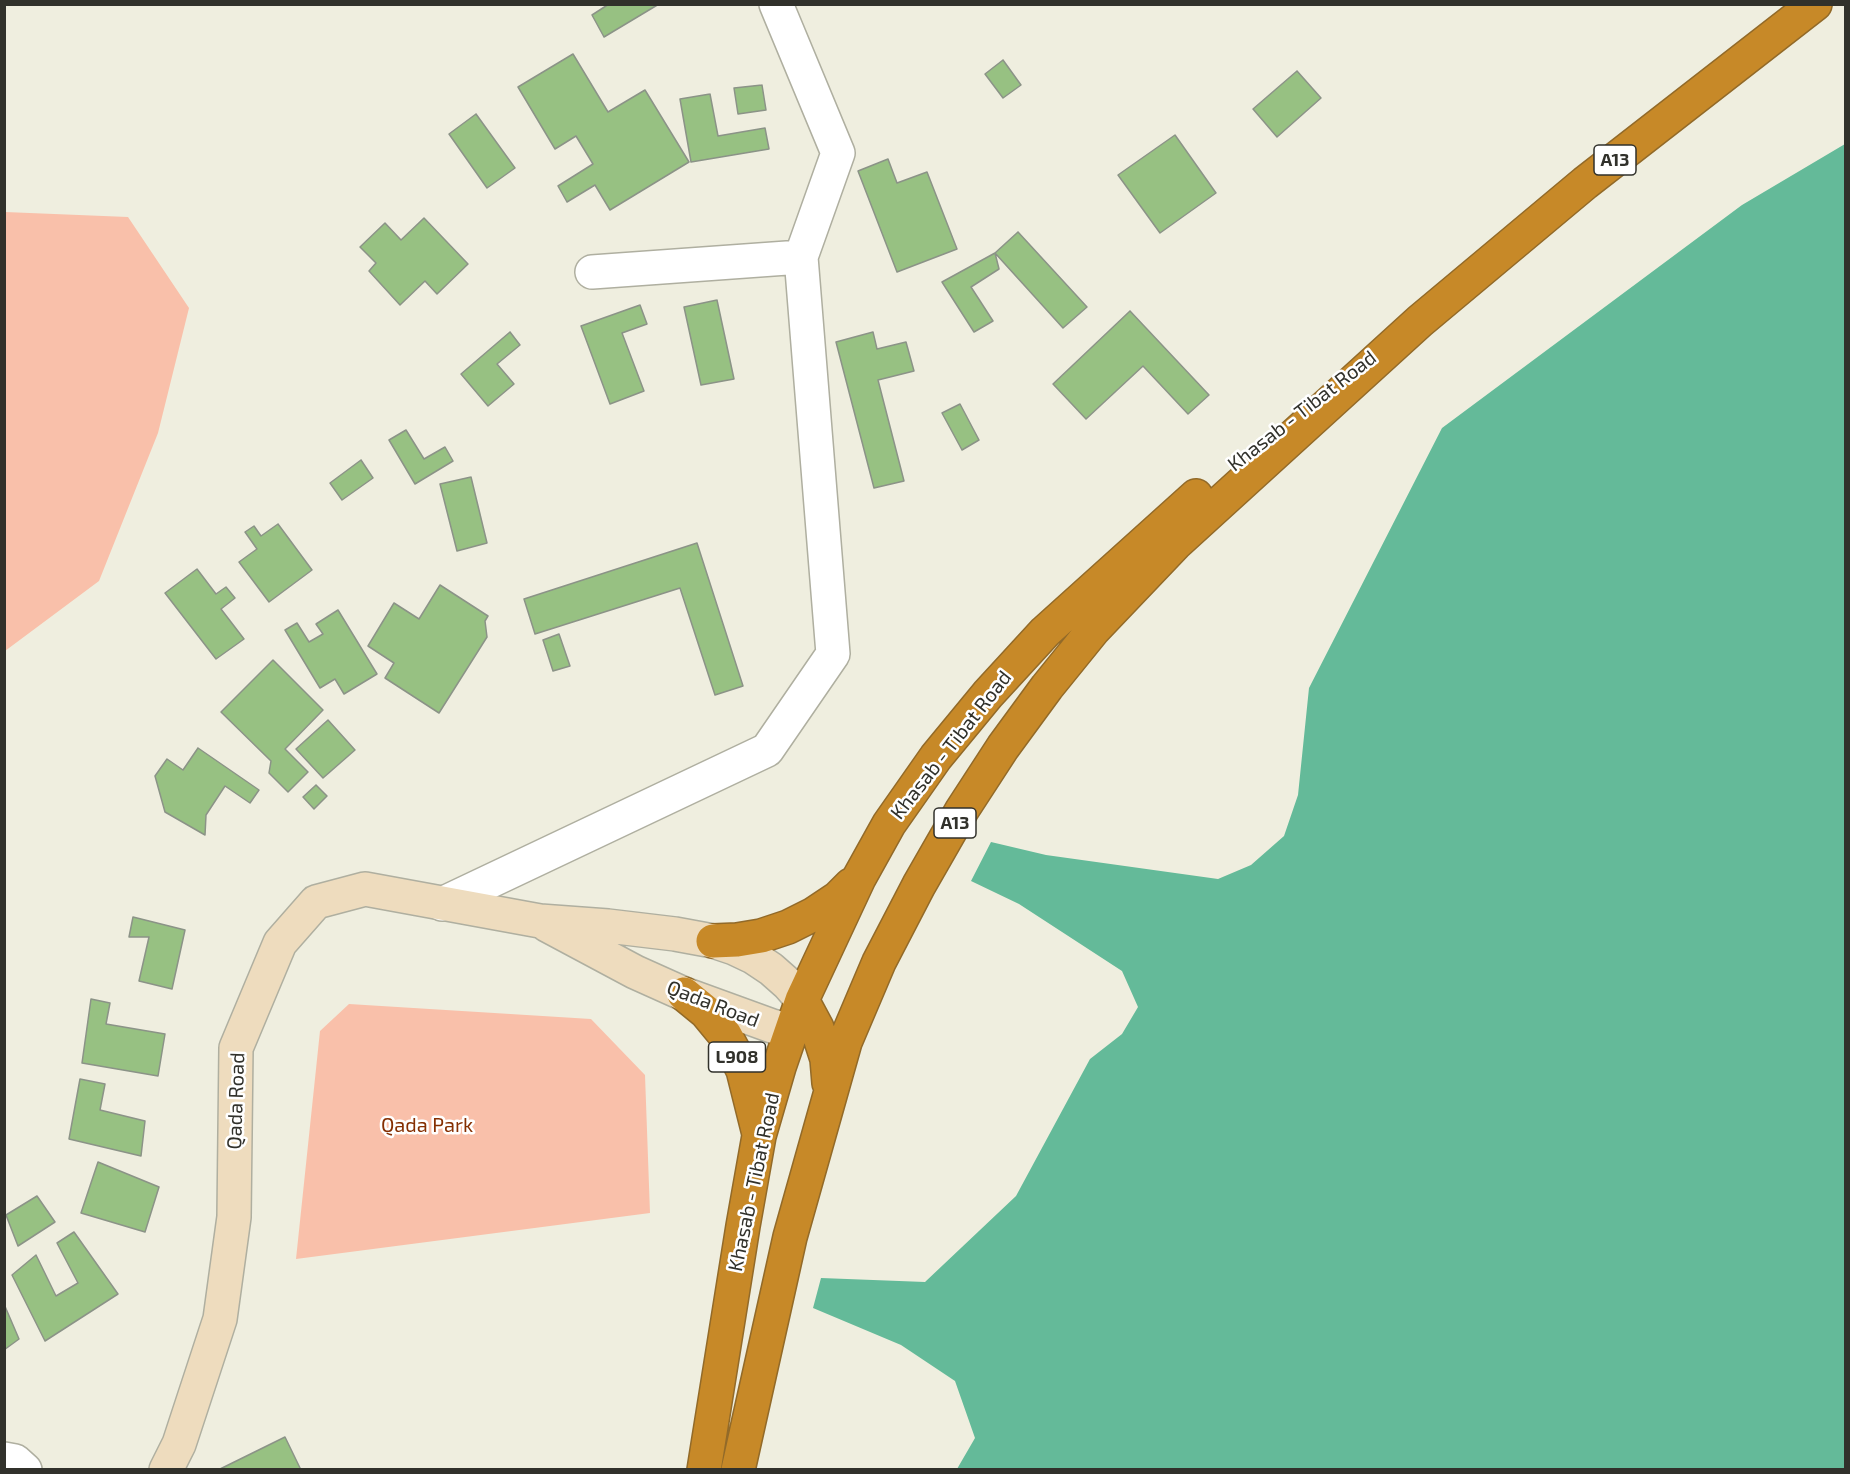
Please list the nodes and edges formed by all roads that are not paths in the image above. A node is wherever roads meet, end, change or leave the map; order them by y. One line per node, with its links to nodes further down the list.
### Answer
1 (776, 4): 3 (street)
2 (1815, 4): 5 (highway, Khasab - Tibat Road / A13)
3 (801, 257): 4 (street); 7 (street)
4 (592, 272)
5 (1420, 321): 6 (highway, Khasab - Tibat Road / A13); 11 (highway, Khasab - Tibat Road / A13)
6 (859, 878): 9 (highway, L908); 12 (highway, Khasab - Tibat Road / A13)
7 (442, 904): 8 (street, Qada Road / L908); 18 (street, Qada Road / L908)
8 (540, 921): 9 (street, Qada Road / L908); 10 (street, Qada Road / L908)
9 (713, 941): 12 (street, Qada Road / L908)
10 (684, 994): 13 (street, Qada Road / L908); 15 (highway, L908)
11 (865, 996): 13 (highway); 14 (highway, Khasab - Tibat Road / A13)
12 (802, 1000): 13 (highway, Khasab - Tibat Road / A13)
13 (805, 1030): 14 (highway); 15 (highway, Khasab - Tibat Road / A13)
14 (829, 1091): 20 (highway, Khasab - Tibat Road / A13)
15 (759, 1137): 19 (highway, Khasab - Tibat Road / A13)
16 (4, 1459): 17 (street)
17 (24, 1470)
18 (166, 1470)
19 (704, 1470)
20 (738, 1470)

